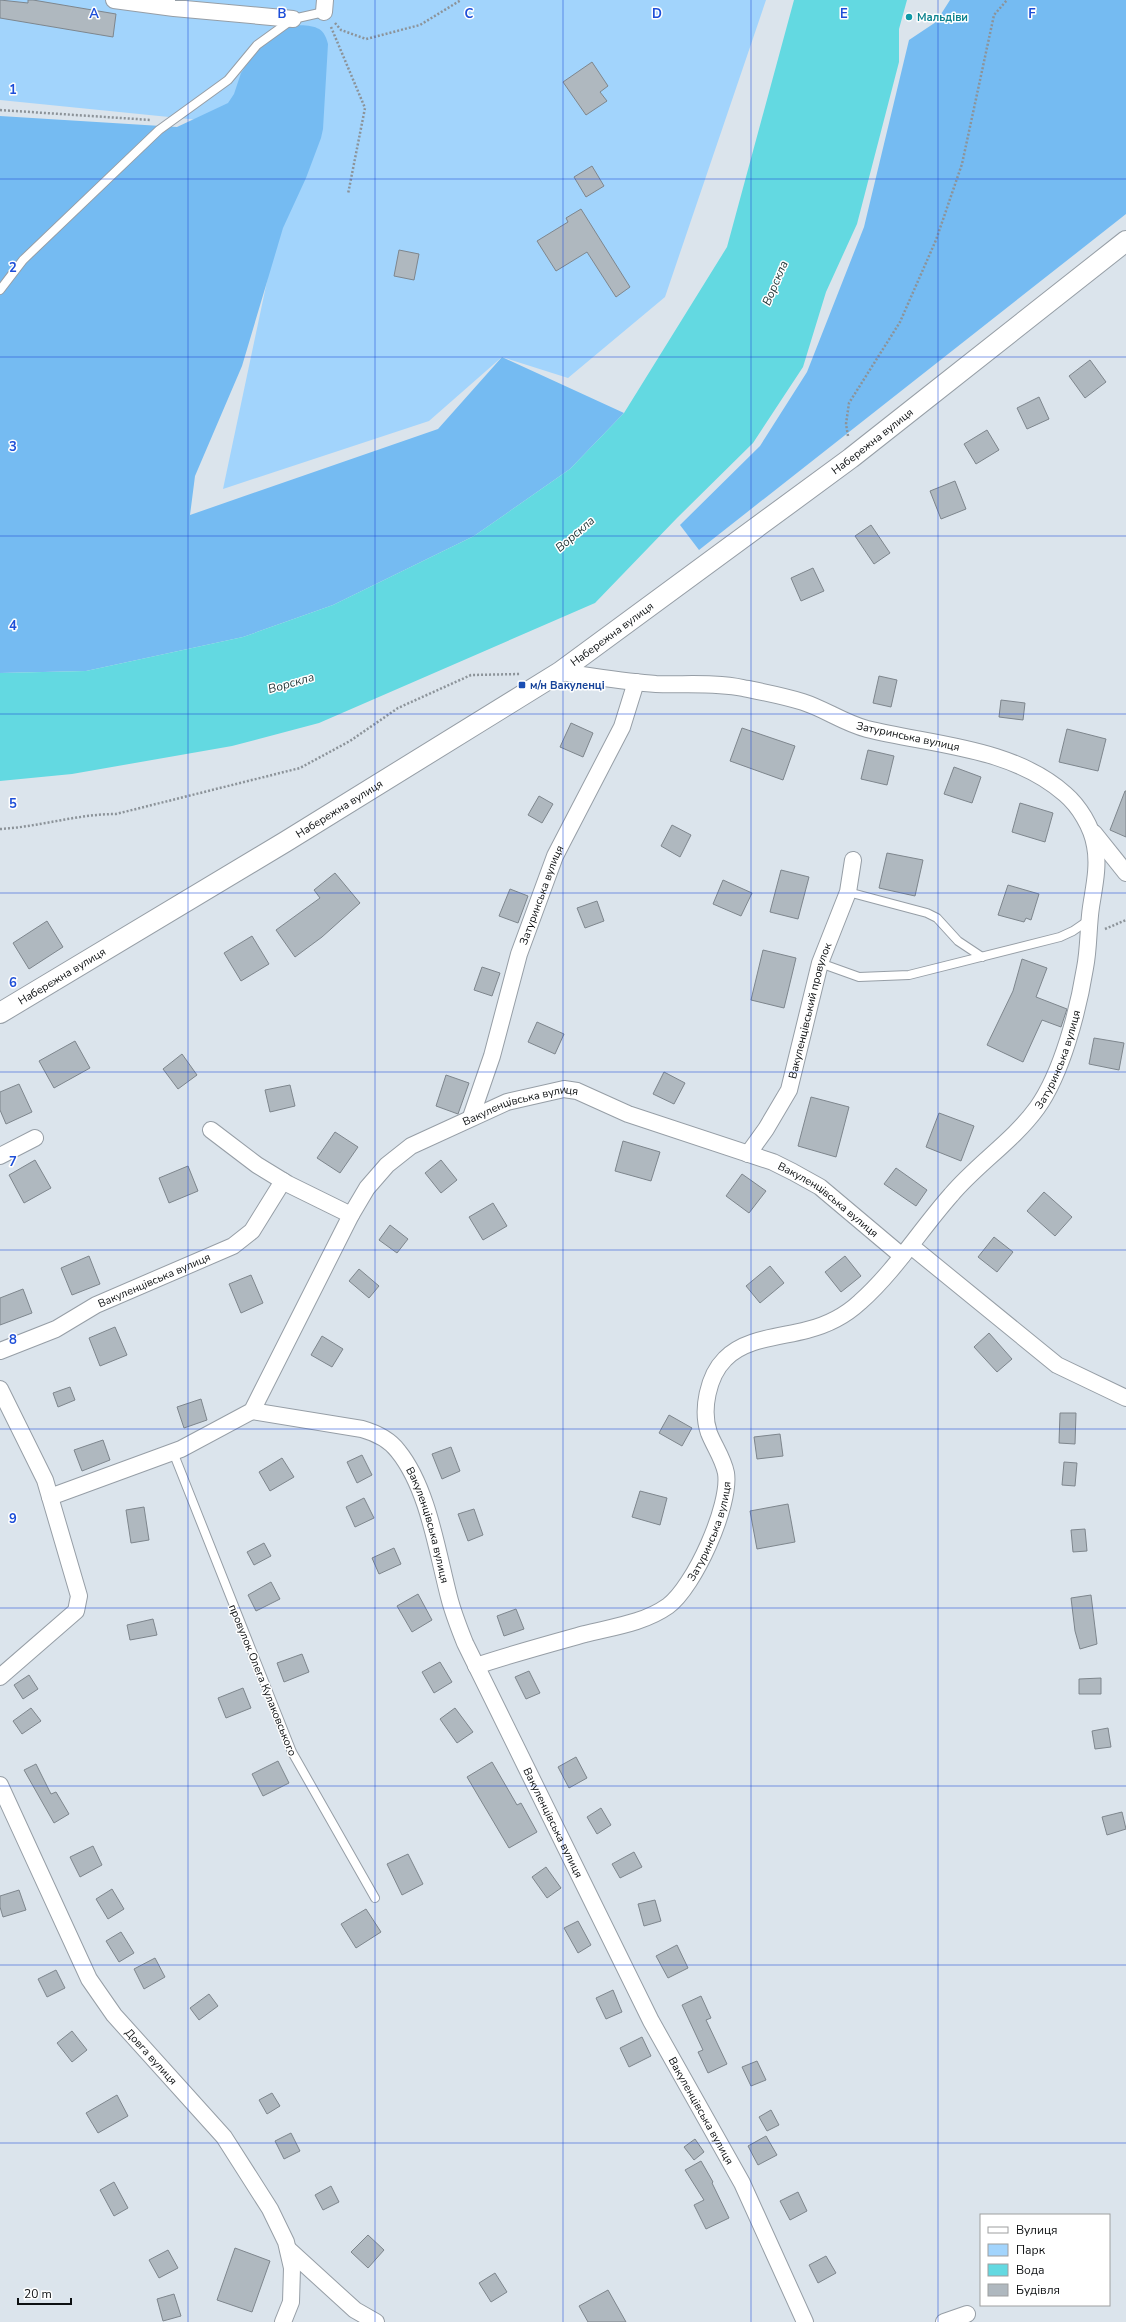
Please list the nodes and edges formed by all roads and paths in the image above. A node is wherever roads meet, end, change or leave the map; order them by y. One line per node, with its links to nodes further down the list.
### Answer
1 (114, 0): 4 (street)
2 (461, 0): 5 (path)
3 (1007, 0): 12 (path)
4 (176, 4): 6 (street)
5 (325, 6): 6 (lane); 9 (path)
6 (293, 19): 8 (lane)
7 (0, 110): 8 (path)
8 (170, 121): 11 (lane)
9 (348, 194)
10 (1126, 241): 12 (street, Набережна вулиця)
11 (0, 290)
12 (851, 458): 13 (street, Набережна вулиця)
13 (552, 677): 14 (street, Затуринська вулиця); 16 (path); 23 (street, Набережна вулиця)
14 (636, 682): 15 (street, Затуринська вулиця); 24 (street, Затуринська вулиця)
15 (1088, 826): 18 (street, Затуринська вулиця); 20 (street, Затуринська вулиця)
16 (0, 829)
17 (854, 860): 19 (street, Вакуленцівський провулок)
18 (1126, 873)
19 (848, 892): 21 (lane); 22 (street, Вакуленцівський провулок)
20 (1090, 919): 21 (lane); 31 (street, Затуринська вулиця)
21 (982, 957): 22 (lane)
22 (820, 963): 27 (street, Вакуленцівський провулок)
23 (0, 1013)
24 (471, 1118): 27 (street, Вакуленцівська вулиця); 30 (street, Вакуленцівська вулиця)
25 (211, 1130): 29 (street)
26 (34, 1138): 28 (street)
27 (748, 1154): 31 (street, Вакуленцівська вулиця)
28 (0, 1156)
29 (283, 1181): 30 (street); 32 (street, Вакуленцівська вулиця)
30 (352, 1214): 35 (street, Вакуленцівська вулиця)
31 (907, 1251): 34 (street); 38 (street, Затуринська вулиця)
32 (0, 1351)
33 (0, 1389): 37 (street)
34 (1126, 1398)
35 (252, 1411): 36 (street); 38 (street, Вакуленцівська вулиця)
36 (173, 1452): 37 (street); 41 (lane, провулок Олега Кулаковського)
37 (50, 1498): 39 (street)
38 (476, 1666): 46 (street, Вакуленцівська вулиця)
39 (0, 1677)
40 (0, 1785): 42 (street, Довга вулиця)
41 (375, 1898)
42 (288, 2249): 44 (street, Довга вулиця); 45 (street)
43 (967, 2314): 47 (street)
44 (283, 2322)
45 (376, 2322)
46 (805, 2322)
47 (944, 2322)

